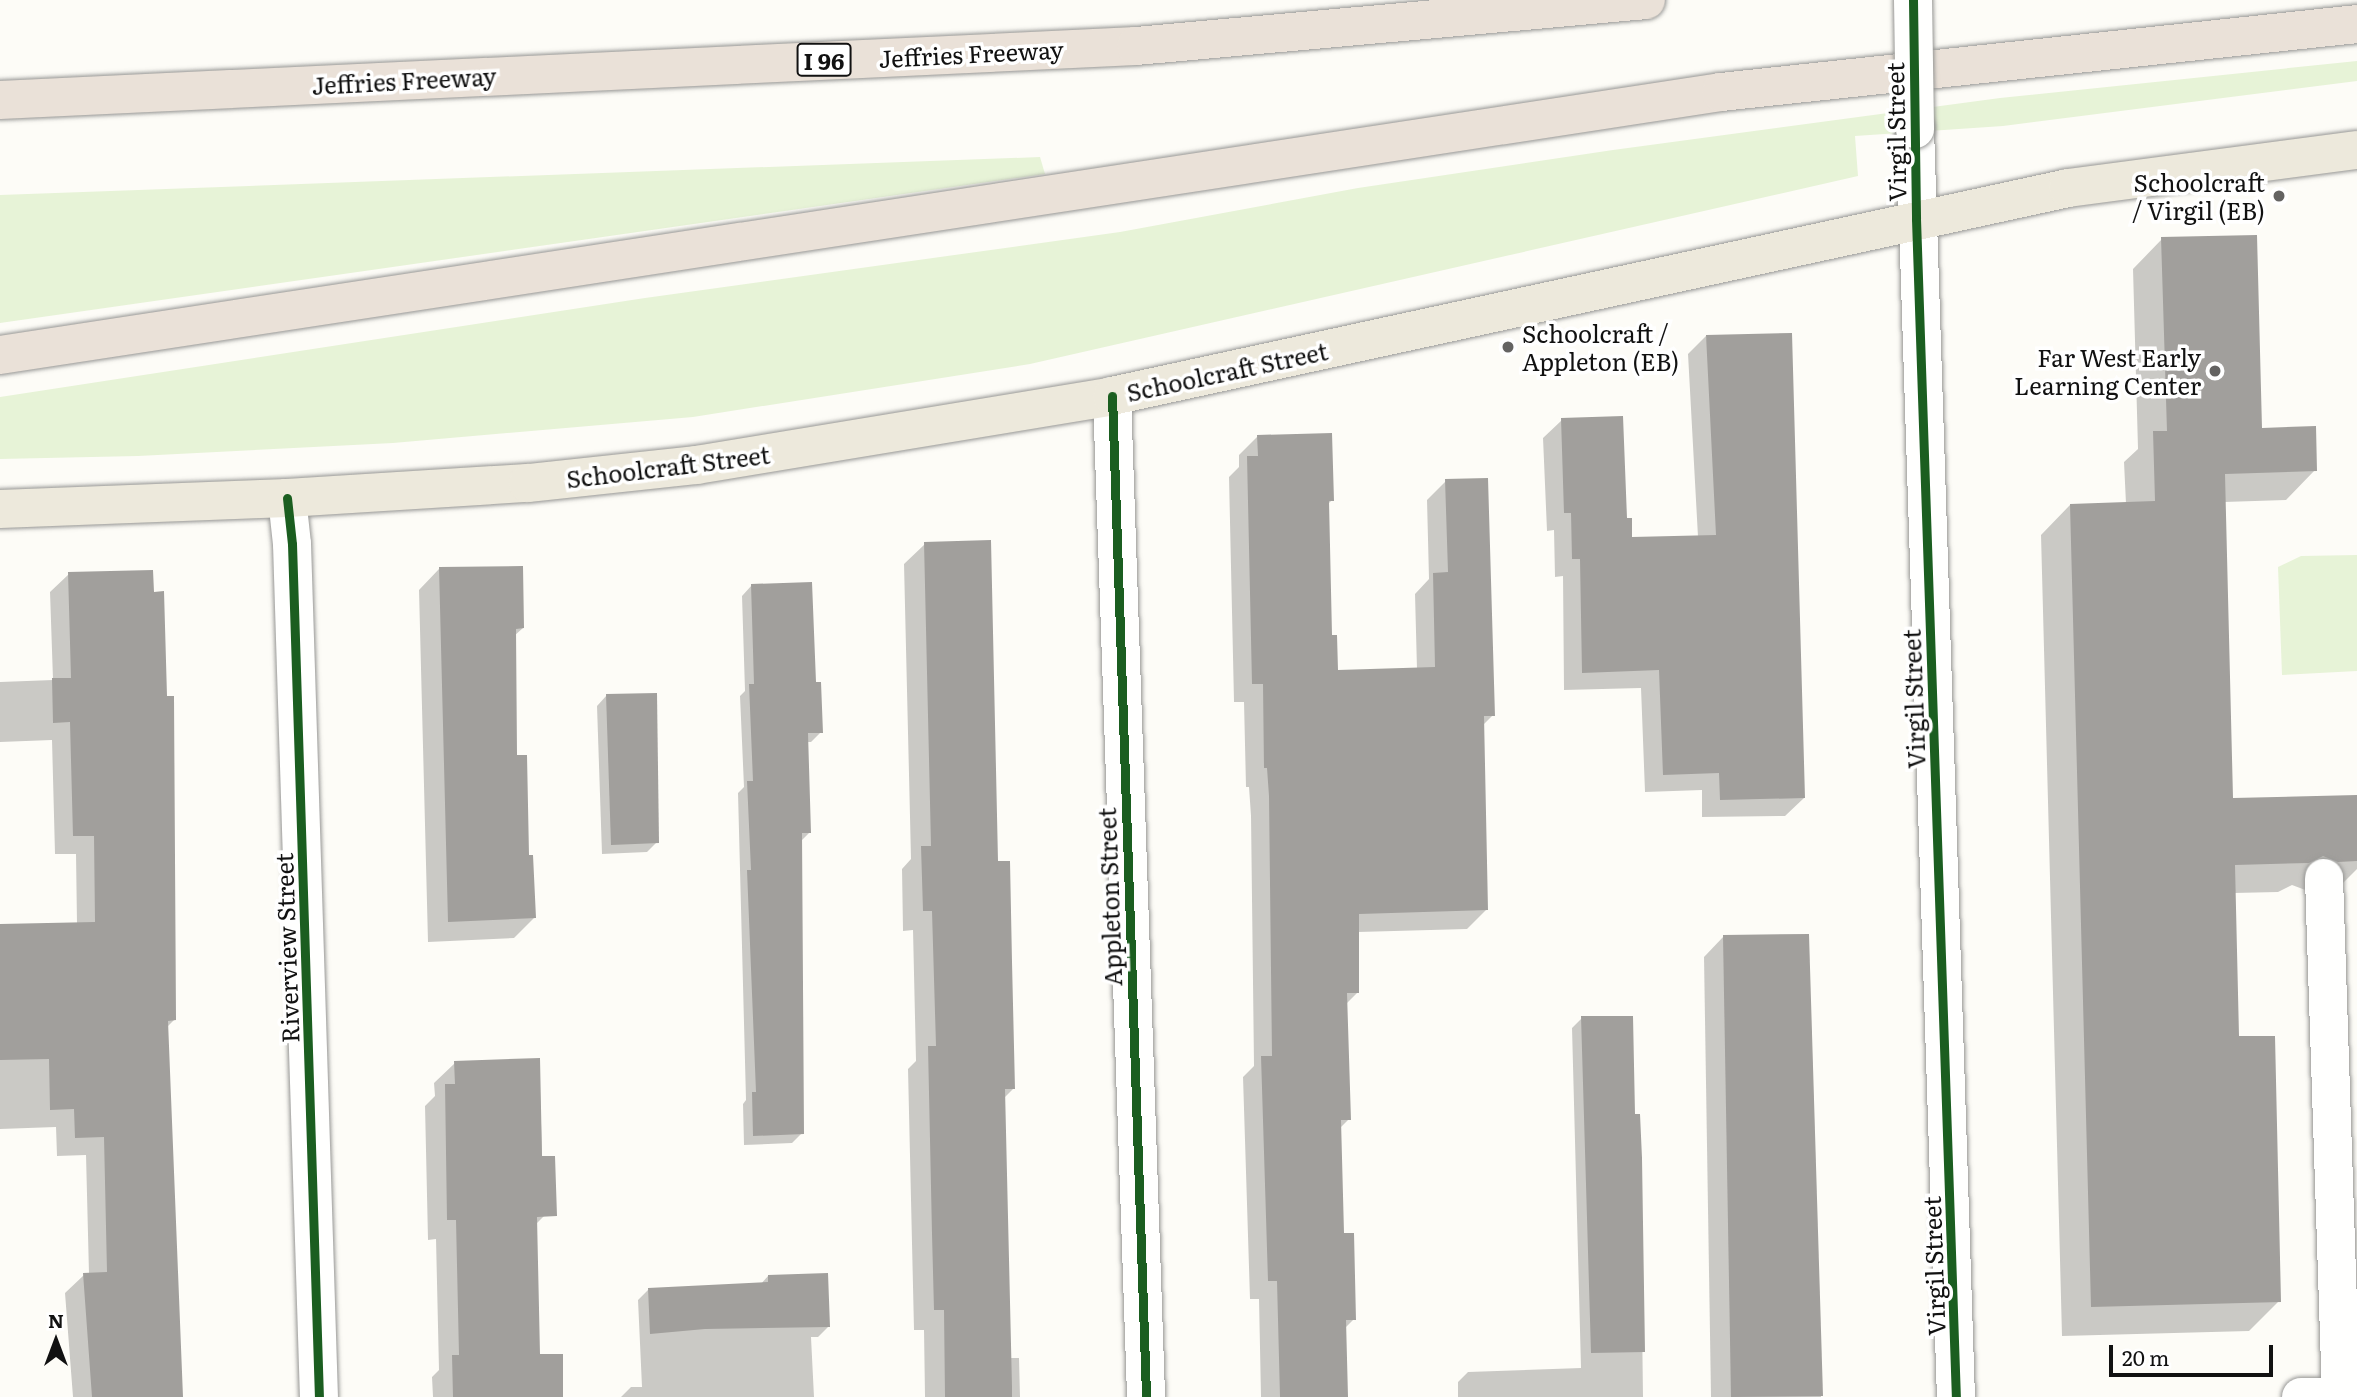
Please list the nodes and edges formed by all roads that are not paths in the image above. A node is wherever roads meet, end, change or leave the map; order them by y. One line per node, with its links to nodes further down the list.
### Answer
1 (1646, 0): 4 (highway, Jeffries Freeway / I 96)
2 (1913, 0): 6 (street, Virgil Street, bridge)
3 (2357, 24): 7 (highway)
4 (0, 100)
5 (2357, 150): 6 (main road, Schoolcraft Street)
6 (1916, 219): 8 (main road, Schoolcraft Street); 15 (street, Virgil Street)
7 (0, 355)
8 (1112, 396): 9 (main road, Schoolcraft Street); 14 (street, Appleton Street)
9 (287, 498): 10 (main road, Schoolcraft Street); 13 (street, Riverview Street)
10 (0, 509)
11 (2324, 878): 12 (street)
12 (2342, 1396): 16 (street)
13 (319, 1397)
14 (1146, 1397)
15 (1956, 1397)
16 (2301, 1397)

